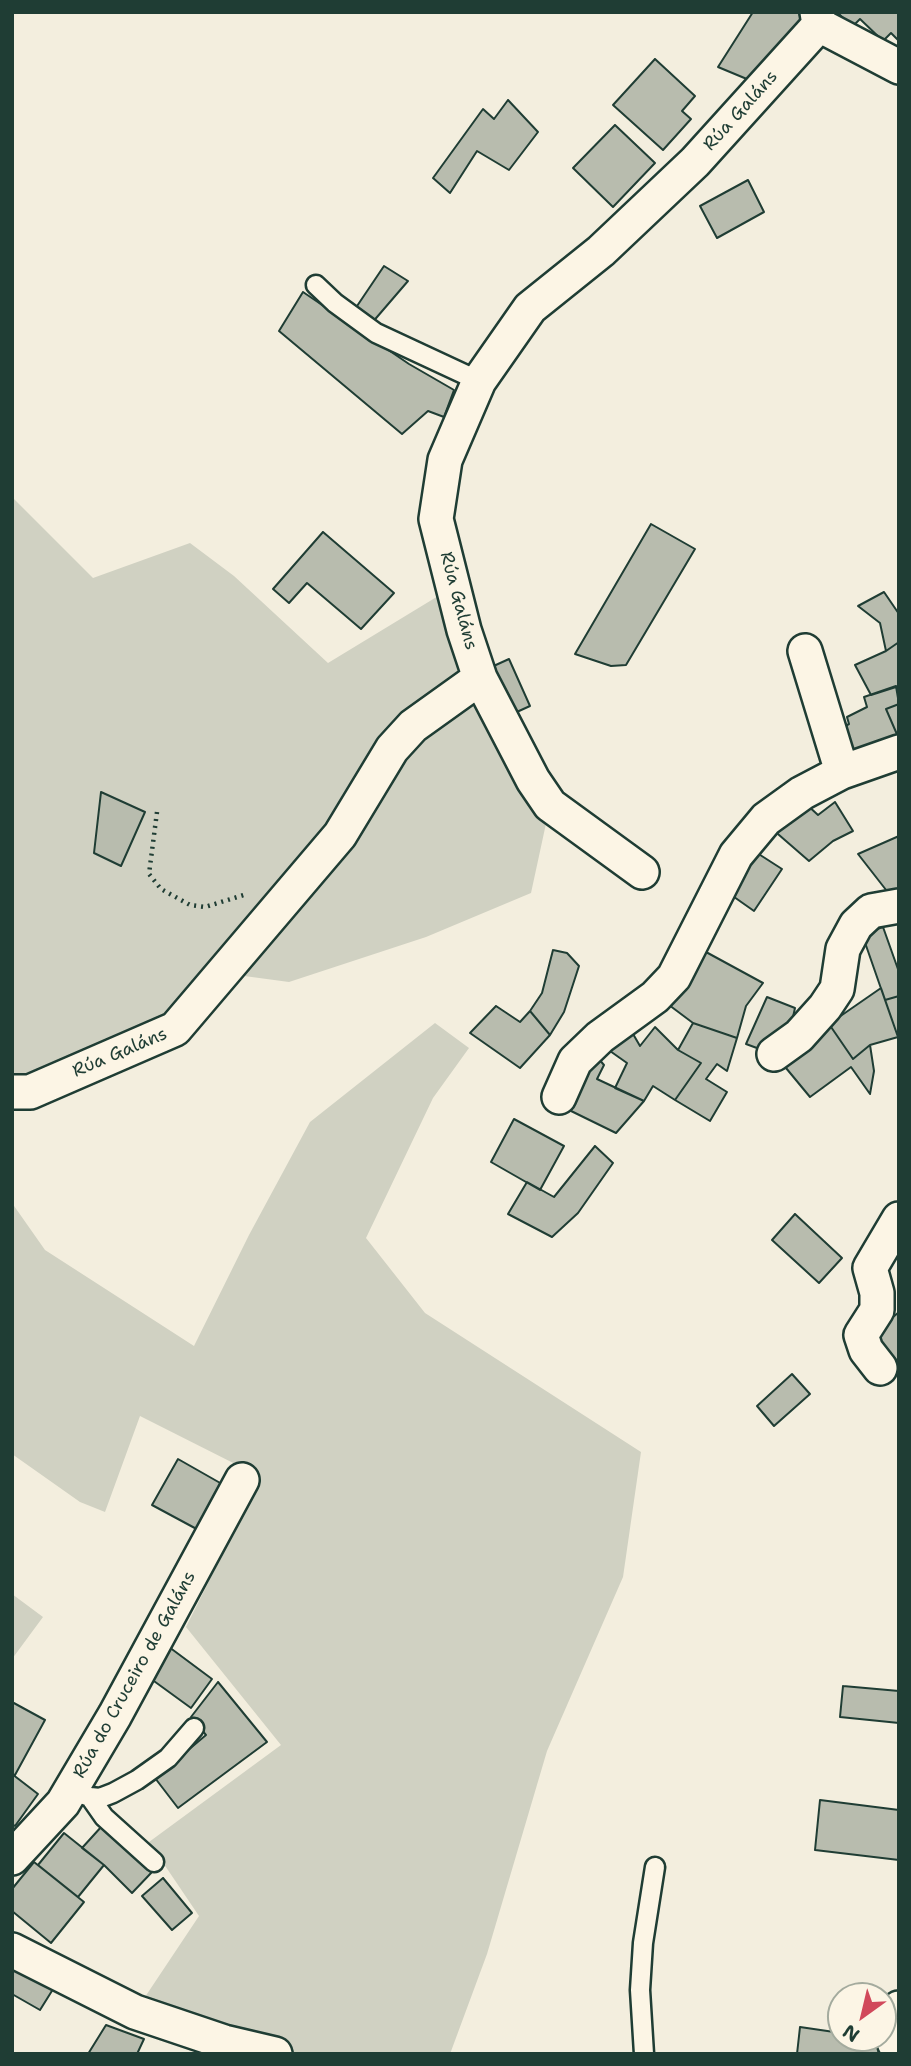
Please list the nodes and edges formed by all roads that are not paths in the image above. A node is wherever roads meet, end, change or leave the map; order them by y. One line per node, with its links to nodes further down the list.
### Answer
1 (821, 16): 2 (street); 4 (street, Rúa Galáns)
2 (899, 67)
3 (316, 285): 4 (lane)
4 (479, 381): 6 (street, Rúa Galáns)
5 (805, 651): 8 (street)
6 (480, 678): 9 (street); 12 (street, Rúa Galáns)
7 (899, 752): 8 (street)
8 (842, 772): 13 (street)
9 (642, 872)
10 (899, 906): 11 (street)
11 (774, 1054)
12 (12, 1091)
13 (559, 1097)
14 (899, 1219): 15 (street)
15 (880, 1368)
16 (242, 1480): 18 (street, Rúa do Cruceiro de Galáns)
17 (194, 1728): 18 (lane)
18 (76, 1800): 19 (street, Rúa do Cruceiro de Galáns); 20 (lane)
19 (19, 1843)
20 (154, 1862)
21 (655, 1867): 26 (lane)
22 (12, 1950): 25 (street)
23 (899, 2008): 24 (street)
24 (899, 2052)
25 (275, 2054)
26 (644, 2054)

